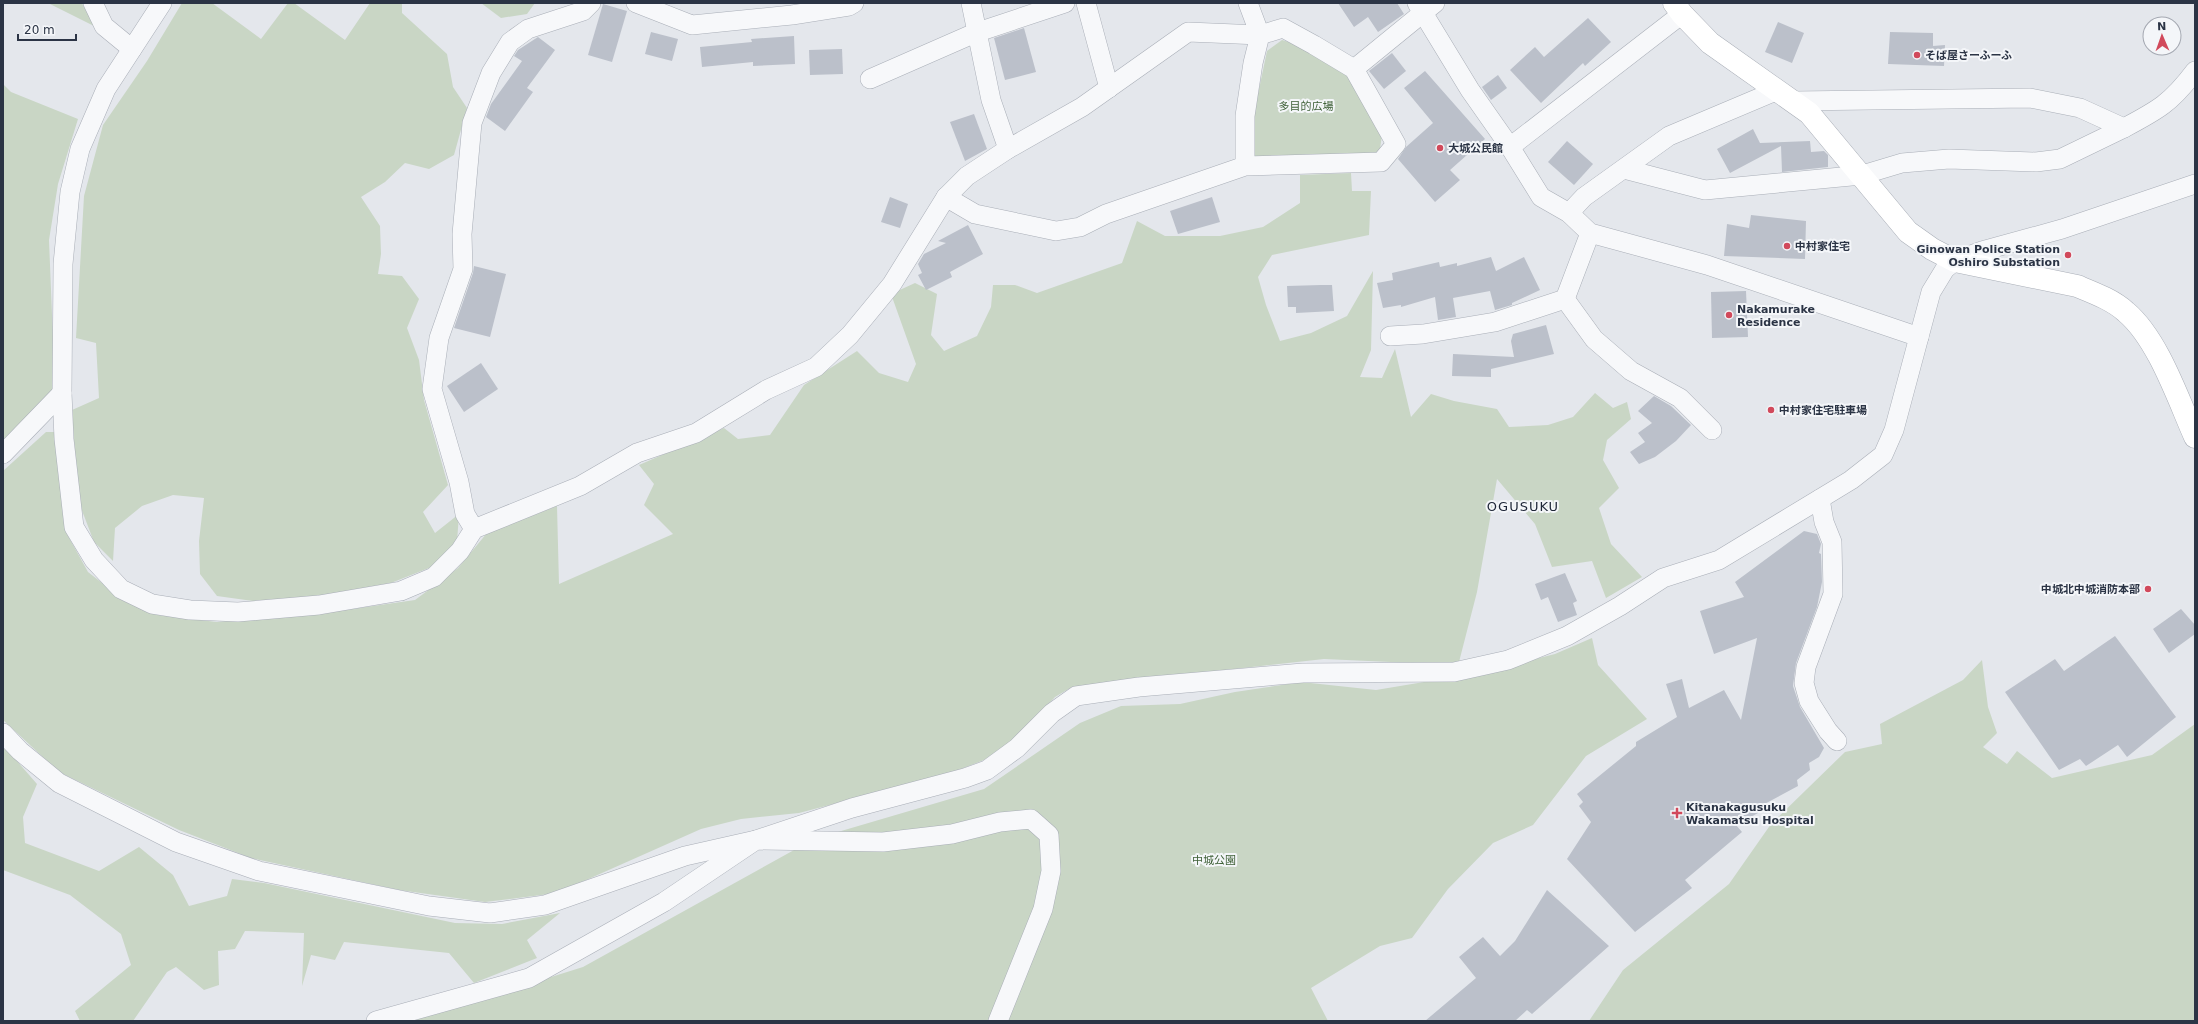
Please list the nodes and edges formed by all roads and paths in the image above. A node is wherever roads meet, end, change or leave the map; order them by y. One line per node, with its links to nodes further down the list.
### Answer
1 (93, 3): 14 (street)
2 (162, 3): 14 (street)
3 (591, 3): 39 (street)
4 (636, 3): 5 (street)
5 (854, 3)
6 (971, 3): 12 (street)
7 (1065, 3): 12 (street)
8 (1086, 3): 18 (street)
9 (1248, 3): 13 (street)
10 (1425, 6): 15 (street); 21 (street)
11 (1678, 9): 19 (main road); 21 (street)
12 (975, 33): 17 (street); 22 (street)
13 (1260, 34): 15 (street); 18 (street); 23 (street)
14 (132, 49): 34 (street)
15 (1354, 69): 23 (street)
16 (2195, 71): 20 (street)
17 (870, 79)
18 (1109, 88): 22 (street)
19 (1786, 95): 20 (street); 24 (street); 25 (main road)
20 (2124, 128): 25 (street)
21 (1510, 147): 28 (street)
22 (1008, 149): 27 (street)
23 (1246, 166): 27 (street)
24 (1624, 169): 25 (street); 28 (street)
25 (1862, 175): 30 (main road)
26 (2195, 184): 30 (street)
27 (946, 197): 39 (street)
28 (1569, 213): 29 (street)
29 (1590, 233): 31 (street); 33 (street)
30 (1955, 261): 33 (street); 36 (main road)
31 (1565, 299): 32 (street); 35 (street)
32 (1390, 336)
33 (1919, 337): 38 (street)
34 (62, 393): 37 (street); 39 (street)
35 (1712, 430)
36 (2195, 437)
37 (3, 454)
38 (1820, 499): 41 (street); 42 (street)
39 (474, 529)
40 (3, 733): 42 (street)
41 (1837, 741)
42 (756, 840): 43 (street); 44 (street)
43 (376, 1021)
44 (998, 1021)

